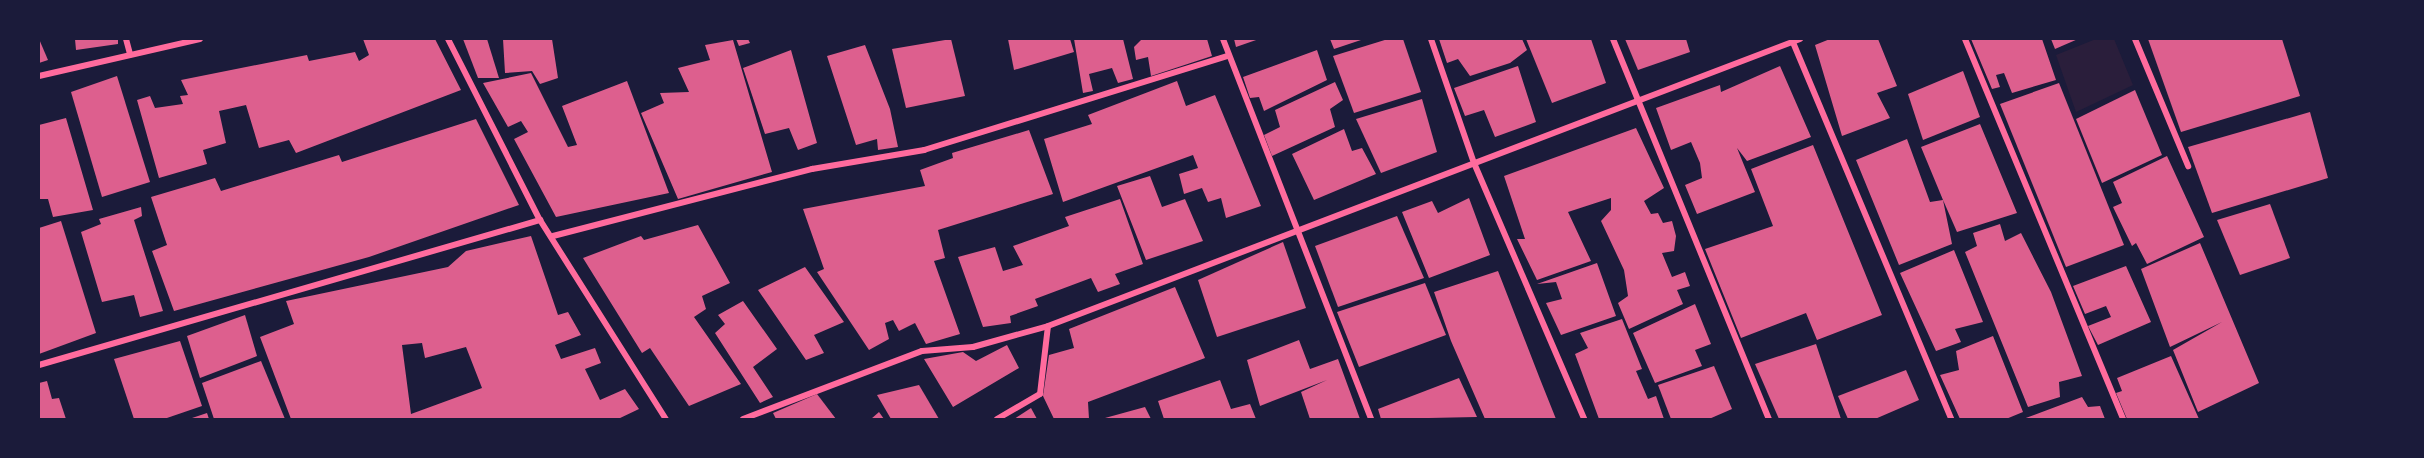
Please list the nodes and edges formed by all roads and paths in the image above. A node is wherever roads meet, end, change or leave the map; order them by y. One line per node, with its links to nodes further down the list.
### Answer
1 (126, 39): 11 (street)
2 (200, 39): 11 (street)
3 (448, 39): 17 (street)
4 (1223, 39): 12 (street)
5 (1431, 39): 15 (street)
6 (1613, 39): 14 (street)
7 (1800, 39): 10 (street)
8 (1965, 39): 29 (street)
9 (2135, 39): 16 (street)
10 (1792, 40): 14 (street); 28 (street)
11 (129, 54): 13 (street)
12 (1228, 56): 18 (street); 19 (street)
13 (39, 76)
14 (1635, 101): 15 (street); 27 (street)
15 (1474, 163): 18 (street); 26 (street)
16 (2188, 166)
17 (540, 219): 19 (street); 21 (street)
18 (1294, 229): 20 (street); 25 (street)
19 (553, 236): 22 (street)
20 (1048, 326): 23 (street); 24 (street)
21 (39, 365)
22 (666, 419)
23 (743, 419)
24 (997, 419)
25 (1371, 419)
26 (1584, 419)
27 (1768, 419)
28 (1951, 419)
29 (2123, 419)

